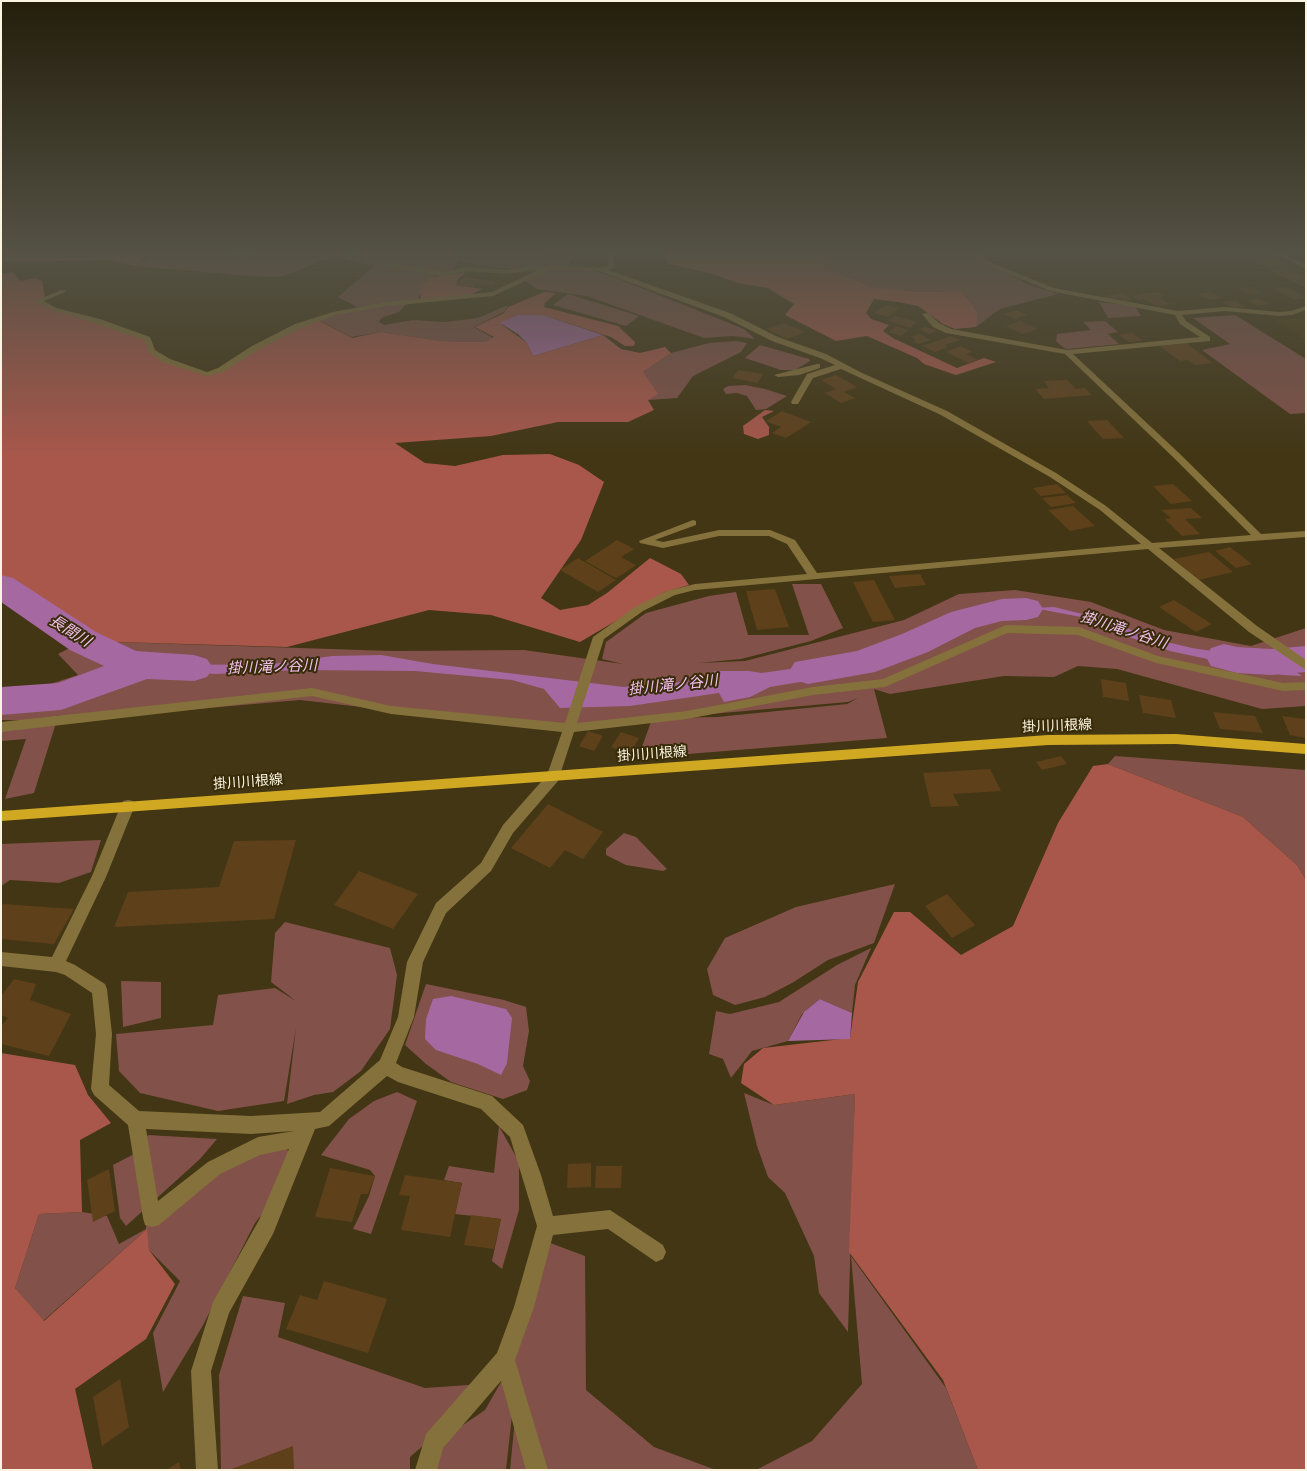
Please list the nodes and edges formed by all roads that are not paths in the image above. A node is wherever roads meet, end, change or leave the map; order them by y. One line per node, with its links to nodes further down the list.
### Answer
1 (99, 322): 2 (street)
2 (310, 322)
3 (742, 322): 7 (street)
4 (933, 322): 6 (street)
5 (1183, 322): 6 (street)
6 (1067, 352): 13 (street)
7 (832, 362): 8 (street); 9 (street)
8 (841, 366): 10 (street); 14 (street)
9 (778, 375)
10 (795, 402)
11 (693, 523): 15 (street)
12 (1306, 534): 13 (street)
13 (1258, 537): 14 (street)
14 (1149, 546): 15 (street); 16 (street)
15 (814, 576): 19 (street)
16 (1306, 666)
17 (1306, 686): 19 (street)
18 (1, 727): 19 (street)
19 (569, 728): 21 (street)
20 (1306, 749): 21 (main road, 掛川川根線)
21 (553, 776): 22 (main road, 掛川川根線); 26 (street)
22 (128, 805): 23 (main road, 掛川川根線); 25 (street)
23 (1, 816)
24 (1, 959): 25 (street)
25 (56, 965): 27 (street)
26 (386, 1066): 28 (street); 29 (street)
27 (136, 1120): 28 (street); 28 (street)
28 (306, 1129): 32 (street)
29 (546, 1226): 30 (street); 31 (street)
30 (656, 1252)
31 (505, 1360): 33 (street); 34 (street)
32 (207, 1470)
33 (426, 1470)
34 (537, 1470)

